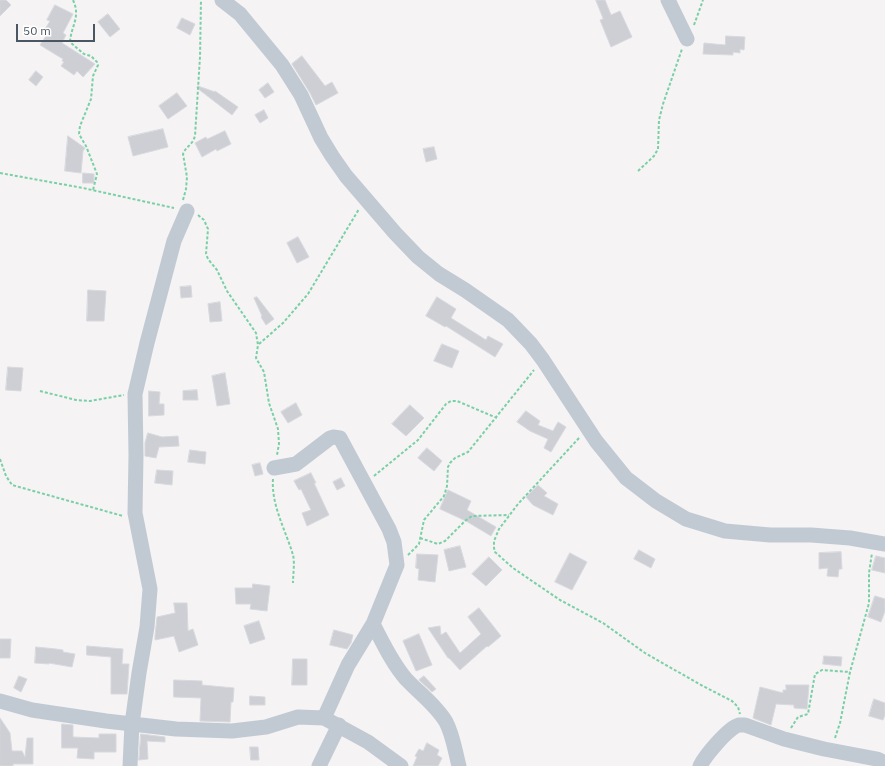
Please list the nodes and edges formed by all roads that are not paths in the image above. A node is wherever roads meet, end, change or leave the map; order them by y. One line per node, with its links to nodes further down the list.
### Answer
1 (222, 0): 6 (street)
2 (668, 0): 3 (street)
3 (687, 39)
4 (184, 210): 10 (street)
5 (274, 468): 7 (street)
6 (880, 543)
7 (373, 624): 9 (street); 16 (street)
8 (0, 701): 10 (street)
9 (324, 718): 10 (street); 11 (street)
10 (132, 724): 13 (street)
11 (339, 725): 14 (street); 15 (street)
12 (885, 763): 17 (street)
13 (130, 766)
14 (319, 766)
15 (401, 766)
16 (459, 766)
17 (700, 766)

